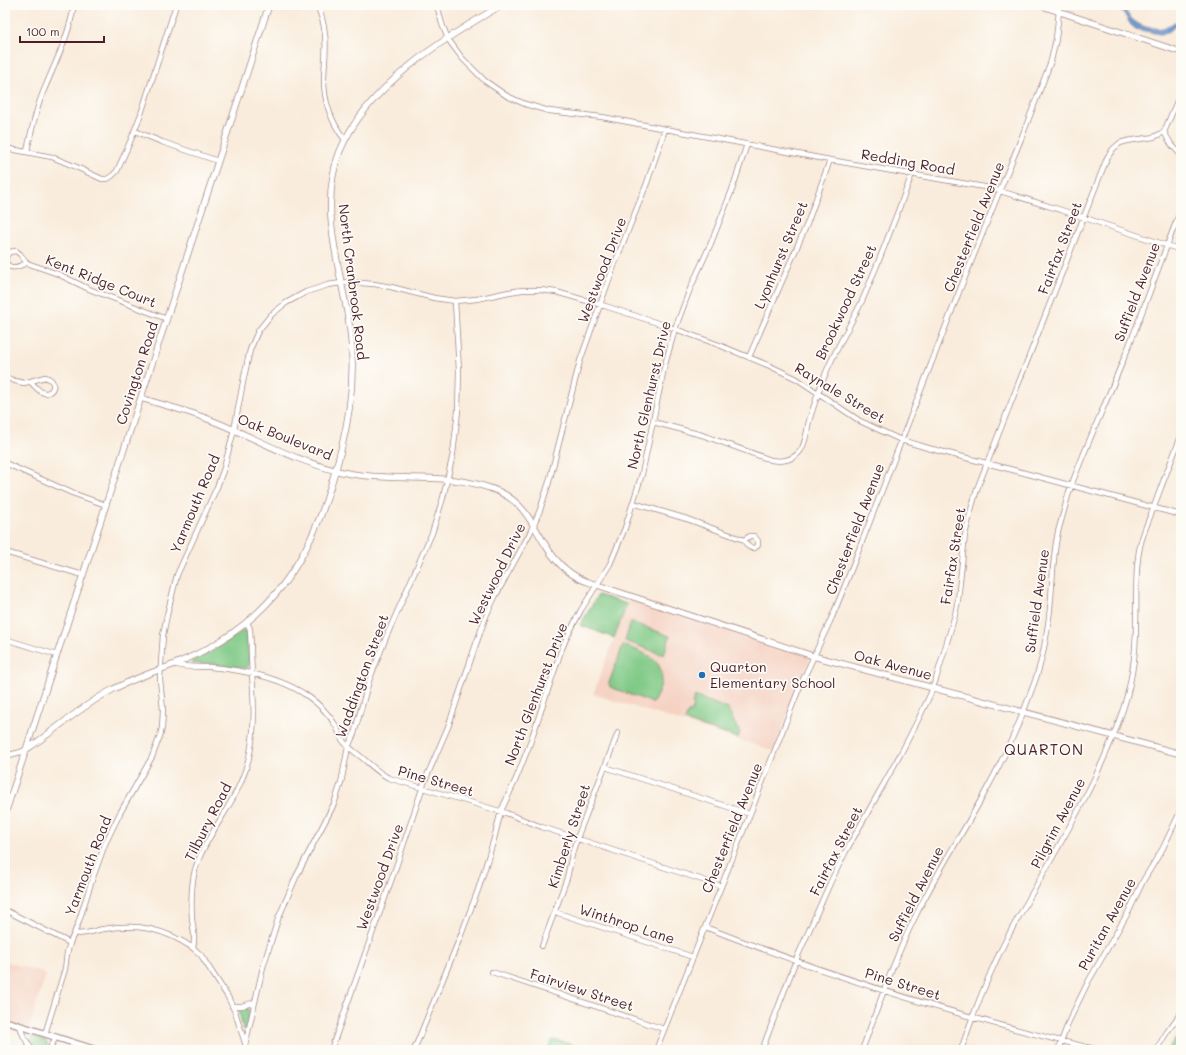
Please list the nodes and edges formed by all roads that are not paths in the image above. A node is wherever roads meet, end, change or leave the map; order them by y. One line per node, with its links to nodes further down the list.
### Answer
1 (74, 5): 18 (street)
2 (176, 5): 13 (street)
3 (269, 5): 21 (street, Covington Road)
4 (317, 5): 15 (street)
5 (437, 5): 9 (street, Redding Road)
6 (502, 5): 9 (street, North Cranbrook Road)
7 (1039, 5): 8 (street)
8 (1058, 8): 10 (street); 23 (street, Chesterfield Avenue)
9 (448, 38): 12 (street, Redding Road); 15 (street, North Cranbrook Road)
10 (1181, 52)
11 (1181, 92): 14 (street)
12 (665, 128): 16 (street, Redding Road); 32 (street, Westwood Drive)
13 (135, 131): 18 (street); 21 (street)
14 (1164, 132): 19 (street); 25 (street, Fairfax Street)
15 (345, 140): 29 (street, North Cranbrook Road)
16 (747, 144): 20 (street, Redding Road); 34 (street, North Glenhurst Drive)
17 (5, 148): 18 (street)
18 (26, 151)
19 (1181, 155)
20 (830, 160): 22 (street, Redding Road); 35 (street, Lyonhurst Street)
21 (218, 161): 33 (street, Covington Road)
22 (912, 174): 23 (street, Redding Road); 38 (street, Brookwood Street)
23 (1000, 190): 25 (street, Redding Road); 43 (street, Chesterfield Avenue)
24 (1181, 210): 26 (street, Suffield Avenue)
25 (1084, 218): 26 (street, Redding Road); 45 (street, Fairfax Street)
26 (1167, 245): 27 (street, Redding Road); 48 (street, Suffield Avenue)
27 (1181, 250)
28 (27, 264): 28 (street, Kent Ridge Court); 33 (street, Kent Ridge Court)
29 (342, 283): 31 (street, Yarmouth Road); 41 (street, Yarmouth Road); 46 (street, North Cranbrook Road)
30 (563, 294): 31 (street, Yarmouth Road); 32 (street, Raynale Street)
31 (455, 301): 47 (street, Waddington Street)
32 (600, 304): 34 (street, Raynale Street); 53 (street, Westwood Drive)
33 (167, 319): 39 (street, Covington Road)
34 (675, 328): 35 (street, Raynale Street); 40 (street, North Glenhurst Drive)
35 (749, 357): 38 (street, Raynale Street)
36 (5, 377): 37 (street)
37 (30, 382): 37 (street)
38 (818, 393): 40 (street, Brookwood Street); 43 (street, Raynale Street)
39 (141, 398): 41 (street, Oak Boulevard); 50 (street, Covington Road)
40 (653, 422): 49 (street, North Glenhurst Drive)
41 (234, 430): 46 (street, Oak Boulevard); 63 (street, Yarmouth Road)
42 (1181, 436): 51 (street, Pilgrim Avenue)
43 (901, 440): 45 (street, Raynale Street); 61 (street, Chesterfield Avenue)
44 (5, 463): 50 (street)
45 (987, 463): 48 (street, Raynale Street); 65 (street, Fairfax Street)
46 (336, 470): 47 (street, Oak Boulevard); 58 (street, North Cranbrook Road)
47 (448, 479): 53 (street, Oak Boulevard); 69 (street, Waddington Street)
48 (1072, 486): 51 (street, Raynale Street); 66 (street, Suffield Avenue)
49 (633, 503): 54 (street); 57 (street, North Glenhurst Drive)
50 (106, 505): 56 (street, Covington Road)
51 (1153, 508): 52 (street, Raynale Street); 68 (street, Pilgrim Avenue)
52 (1181, 515)
53 (534, 524): 57 (street, Oak Avenue); 74 (street, Westwood Drive)
54 (744, 540)
55 (5, 552): 56 (street)
56 (83, 574): 60 (street, Covington Road)
57 (597, 585): 61 (street, Oak Avenue); 76 (street, North Glenhurst Drive)
58 (247, 622): 62 (street, North Cranbrook Road); 64 (street, Tilbury Road)
59 (5, 639): 60 (street)
60 (57, 654): 70 (street, Covington Road)
61 (813, 656): 65 (street, Oak Avenue); 78 (street, Chesterfield Avenue)
62 (174, 664): 63 (street, North Cranbrook Road); 64 (street, Pine Street)
63 (161, 669): 70 (street, North Cranbrook Road); 84 (street, Yarmouth Road)
64 (252, 674): 69 (street, Pine Street); 87 (street, Tilbury Road)
65 (932, 688): 66 (street, Oak Avenue); 89 (street, Fairfax Street)
66 (1023, 712): 68 (street, Oak Avenue); 91 (street, Suffield Avenue)
67 (618, 733): 73 (street, Kimberly Street)
68 (1113, 736): 71 (street, Oak Avenue); 95 (street, Pilgrim Avenue)
69 (348, 747): 74 (street, Pine Street); 92 (street, Waddington Street)
70 (27, 749): 72 (street); 77 (street)
71 (1181, 754)
72 (5, 756)
73 (605, 767): 78 (street); 79 (street, Kimberly Street)
74 (422, 788): 76 (street, Pine Street); 107 (street, Westwood Drive)
75 (1181, 810): 101 (street, Puritan Avenue)
76 (501, 811): 79 (street, Pine Street); 108 (street, North Glenhurst Drive)
77 (5, 814)
78 (750, 814): 80 (street, Chesterfield Avenue)
79 (577, 839): 80 (street, Pine Street); 82 (street, Kimberly Street)
80 (721, 886): 83 (street, Chesterfield Avenue)
81 (5, 910): 85 (street)
82 (555, 912): 86 (street, Kimberly Street); 88 (street, Winthrop Lane)
83 (705, 927): 88 (street, Chesterfield Avenue); 89 (street, Pine Street)
84 (74, 933): 85 (street, Yarmouth Road); 87 (street)
85 (70, 943): 99 (street, Yarmouth Road)
86 (542, 946)
87 (193, 948): 93 (street)
88 (693, 957): 98 (street, Chesterfield Avenue)
89 (796, 960): 91 (street, Pine Street); 110 (street, Fairfax Street)
90 (492, 972): 98 (street, Fairview Street)
91 (884, 990): 95 (street, Pine Street); 111 (street, Suffield Avenue)
92 (255, 1002): 93 (street); 102 (street, Waddington Street)
93 (232, 1006): 102 (street)
94 (1181, 1013): 115 (street)
95 (972, 1017): 101 (street, Pine Street); 112 (street, Pilgrim Avenue)
96 (5, 1021): 97 (main road)
97 (20, 1026): 99 (main road); 103 (street)
98 (664, 1029): 109 (street, Chesterfield Avenue)
99 (45, 1034): 100 (main road)
100 (56, 1037): 104 (street); 105 (main road)
101 (1062, 1041): 113 (street, Puritan Avenue); 114 (street, Pine Street)
102 (245, 1043): 106 (street, Waddington Street)
103 (32, 1050)
104 (48, 1050)
105 (96, 1050)
106 (244, 1050)
107 (331, 1050)
108 (414, 1050)
109 (656, 1050)
110 (762, 1050)
111 (862, 1050)
112 (961, 1050)
113 (1058, 1050)
114 (1099, 1050)
115 (1156, 1050)

